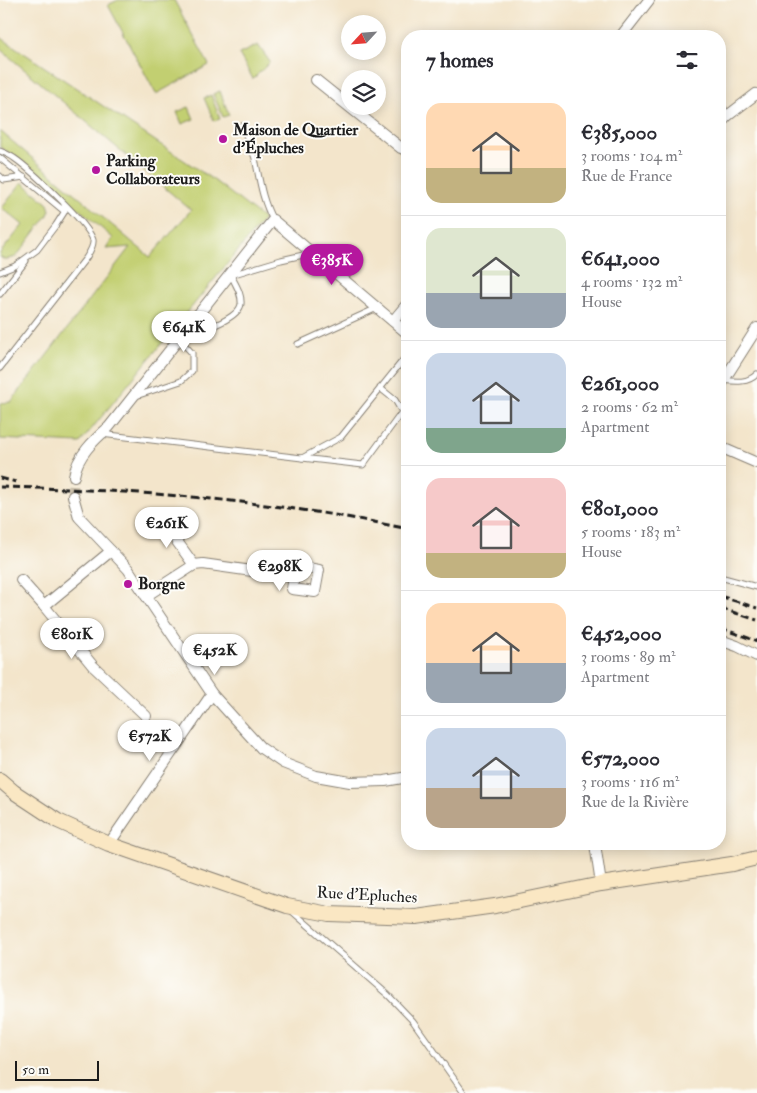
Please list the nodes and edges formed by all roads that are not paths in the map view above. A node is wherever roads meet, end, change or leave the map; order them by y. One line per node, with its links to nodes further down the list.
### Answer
1 (649, 0): 2 (street)
2 (625, 30)
3 (316, 80): 7 (street)
4 (757, 95): 5 (street)
5 (726, 119)
6 (242, 126): 14 (lane)
7 (401, 147)
8 (0, 151): 12 (lane)
9 (0, 158): 11 (lane)
10 (0, 176): 11 (lane)
11 (24, 177): 13 (lane)
12 (64, 204): 13 (lane); 28 (lane)
13 (64, 211): 16 (lane)
14 (273, 220): 15 (street); 18 (street)
15 (313, 253): 18 (lane); 20 (street)
16 (30, 257): 17 (lane); 19 (lane)
17 (0, 272)
18 (231, 275): 25 (street); 25 (lane)
19 (0, 294)
20 (378, 308): 22 (street); 26 (lane)
21 (401, 311): 22 (street)
22 (393, 321): 23 (street)
23 (401, 328)
24 (757, 328): 30 (street)
25 (179, 339): 33 (street); 33 (lane)
26 (298, 344)
27 (401, 362): 32 (lane)
28 (0, 368)
29 (757, 374): 31 (lane)
30 (726, 377)
31 (726, 383)
32 (380, 388): 34 (lane); 38 (lane)
33 (133, 397): 36 (street)
34 (401, 410)
35 (401, 413): 38 (lane)
36 (101, 434): 38 (lane); 40 (street)
37 (726, 450): 39 (street)
38 (302, 458)
39 (757, 463)
40 (74, 476)
41 (73, 496): 43 (street)
42 (160, 518): 44 (street)
43 (111, 551): 49 (street); 50 (street)
44 (194, 565): 45 (street); 49 (street)
45 (294, 577)
46 (726, 579): 48 (lane)
47 (22, 580): 50 (street)
48 (757, 587)
49 (146, 596): 53 (street)
50 (44, 606): 54 (street)
51 (726, 643): 52 (street)
52 (757, 656)
53 (212, 694): 55 (street); 57 (street)
54 (146, 716)
55 (401, 779)
56 (0, 780): 57 (street, Rue d'Epluches)
57 (109, 844): 61 (street, Rue d'Epluches)
58 (596, 850): 60 (street)
59 (757, 858): 60 (street, Rue d'Epluches)
60 (601, 884): 61 (street, Rue d'Epluches)
61 (288, 906): 62 (lane)
62 (464, 1093)

